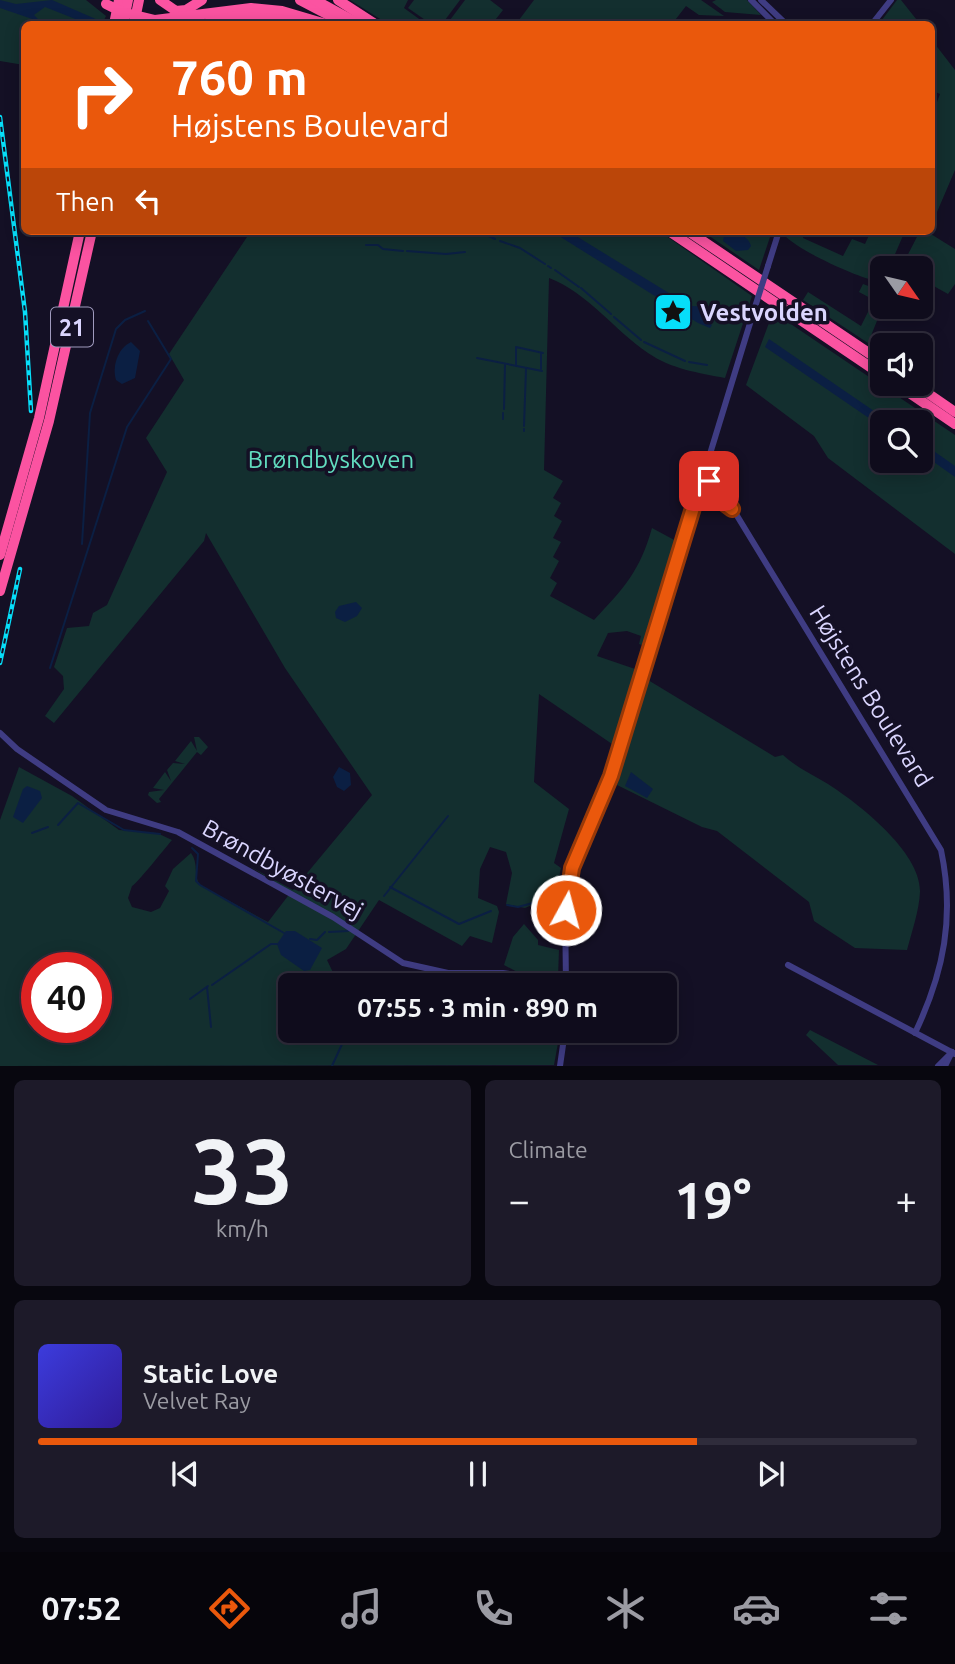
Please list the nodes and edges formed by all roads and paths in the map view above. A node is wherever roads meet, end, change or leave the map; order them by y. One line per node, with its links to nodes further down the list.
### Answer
1 (119, 0): 13 (highway)
2 (128, 0): 14 (highway)
3 (139, 0): 15 (highway)
4 (160, 0): 5 (highway)
5 (202, 0)
6 (300, 0): 19 (highway)
7 (315, 0): 20 (highway)
8 (338, 0): 21 (highway)
9 (751, 0): 22 (street)
10 (761, 0): 23 (street)
11 (891, 0): 24 (street)
12 (102, 2): 18 (highway, bridge)
13 (115, 21)
14 (123, 21)
15 (135, 21)
16 (215, 21): 17 (highway)
17 (294, 21)
18 (316, 21)
19 (340, 21)
20 (354, 21)
21 (370, 21)
22 (772, 21)
23 (783, 21)
24 (874, 21)
25 (77, 235): 37 (highway, 21)
26 (91, 235): 38 (highway, 21)
27 (675, 235): 31 (highway)
28 (694, 235): 30 (highway)
29 (778, 235): 36 (street, bridge)
30 (870, 354)
31 (870, 367)
32 (914, 396): 35 (highway)
33 (932, 396): 34 (highway)
34 (955, 412)
35 (955, 424)
36 (701, 482): 44 (street); 45 (street, Højstens Boulevard)
37 (0, 555)
38 (0, 591)
39 (0, 733): 41 (street, Brøndbyøstervej)
40 (788, 965): 45 (street)
41 (447, 973)
42 (447, 973): 43 (street, Brøndbyøstervej)
43 (493, 973)
44 (566, 973)
45 (915, 1033): 47 (street)
46 (563, 1043): 48 (street)
47 (953, 1053): 49 (street); 50 (street)
48 (560, 1066)
49 (938, 1066)
50 (945, 1066)

